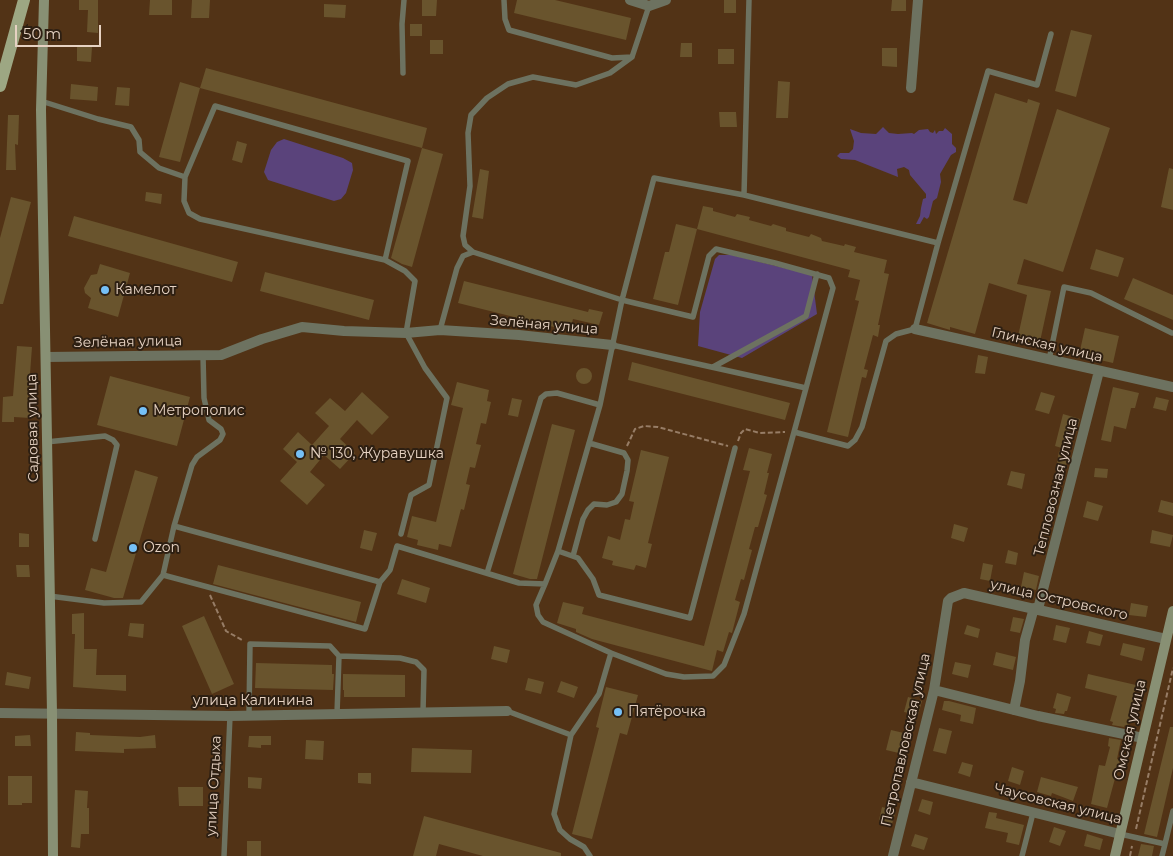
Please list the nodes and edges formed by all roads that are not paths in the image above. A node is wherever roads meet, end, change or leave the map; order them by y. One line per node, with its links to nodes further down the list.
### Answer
1 (24, 0): 13 (main road)
2 (44, 0): 15 (street, Садовая улица)
3 (404, 0): 12 (lane)
4 (504, 0): 11 (lane)
5 (630, 0): 9 (street)
6 (666, 0): 9 (street)
7 (749, 0): 17 (lane)
8 (918, 0): 14 (street)
9 (649, 6): 11 (lane)
10 (1051, 34): 18 (lane)
11 (632, 57): 19 (lane)
12 (403, 73)
13 (0, 86)
14 (911, 88)
15 (41, 101): 16 (lane); 29 (street, Садовая улица)
16 (185, 176): 20 (lane); 20 (lane)
17 (744, 195): 18 (lane, Зелёная улица); 22 (lane, Зелёная улица)
18 (938, 243): 23 (lane)
19 (473, 252): 22 (lane); 24 (lane)
20 (385, 260): 25 (lane)
21 (817, 274): 22 (lane); 31 (lane); 34 (lane)
22 (622, 300): 27 (lane, Зелёная улица)
23 (915, 329): 30 (street, Глинская улица); 36 (lane)
24 (440, 330): 25 (street, Зелёная улица); 27 (street, Зелёная улица)
25 (406, 334): 28 (street, Зелёная улица); 42 (lane)
26 (1172, 334): 30 (lane)
27 (612, 345): 31 (lane); 35 (lane)
28 (204, 355): 29 (street, Зелёная улица); 40 (lane)
29 (46, 357): 37 (street, Садовая улица)
30 (1049, 360): 32 (street, Глинская улица)
31 (713, 367): 34 (lane)
32 (1100, 371): 33 (street, Глинская улица); 51 (street, Тепловозная улица)
33 (1173, 387)
34 (806, 388): 36 (lane)
35 (600, 405): 38 (lane); 45 (lane)
36 (794, 432): 54 (lane)
37 (46, 442): 41 (lane); 49 (street, Садовая улица)
38 (589, 443): 43 (lane); 44 (lane)
39 (735, 448): 44 (lane)
40 (174, 526): 46 (lane); 47 (lane)
41 (95, 539)
42 (398, 546): 45 (lane); 47 (lane)
43 (558, 551): 44 (lane); 48 (lane)
44 (573, 556)
45 (487, 573): 48 (lane)
46 (163, 575): 47 (lane); 49 (lane)
47 (380, 582)
48 (545, 584): 54 (lane)
49 (50, 596): 61 (street, Садовая улица)
50 (948, 601): 51 (street, улица Островского); 56 (street, Петропавловская улица)
51 (1036, 609): 53 (street, улица Островского); 57 (street, Тепловозная улица)
52 (1173, 611): 53 (street, Омская улица)
53 (1166, 638): 66 (street, Омская улица)
54 (611, 653): 65 (lane)
55 (339, 656): 58 (lane); 62 (lane); 64 (lane)
56 (934, 690): 57 (street); 67 (street, Петропавловская улица)
57 (1014, 710): 66 (street)
58 (423, 712): 59 (street, улица Калинина); 62 (street, улица Калинина)
59 (507, 712): 65 (lane)
60 (0, 713): 61 (street, улица Калинина)
61 (52, 713): 63 (street, улица Калинина); 72 (street, Садовая улица)
62 (337, 714): 64 (street, улица Калинина)
63 (230, 716): 64 (street, улица Калинина); 73 (lane, улица Отдыха)
64 (250, 716)
65 (572, 735): 74 (lane)
66 (1143, 738): 70 (street, Омская улица)
67 (911, 782): 69 (street, Чаусовская улица); 75 (street, Петропавловская улица)
68 (1173, 811): 71 (lane)
69 (1033, 812): 70 (street, Чаусовская улица); 76 (lane)
70 (1120, 834): 71 (lane, Чаусовская улица); 77 (street, Омская улица)
71 (1165, 844): 78 (lane)
72 (53, 856)
73 (224, 856)
74 (590, 856)
75 (893, 856)
76 (1022, 856)
77 (1115, 856)
78 (1162, 856)

